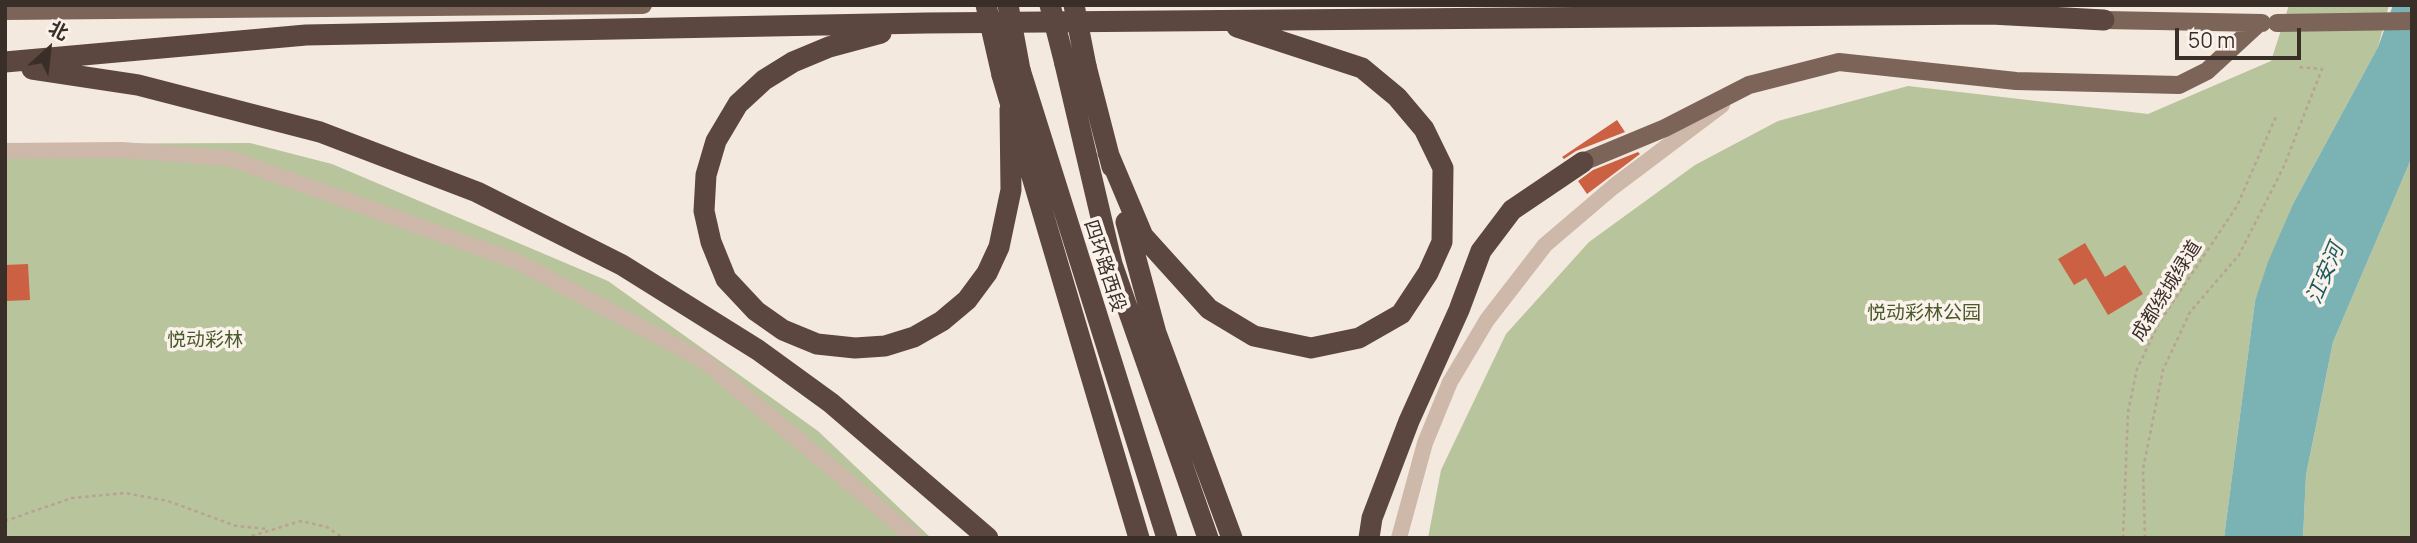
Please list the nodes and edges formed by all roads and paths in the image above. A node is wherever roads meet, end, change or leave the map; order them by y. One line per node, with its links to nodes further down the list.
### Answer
1 (643, 5): 6 (main road)
2 (986, 5): 15 (highway, bridge)
3 (1007, 5): 15 (highway, 四环路西段, bridge)
4 (1050, 5): 13 (highway, 四环路西段, bridge)
5 (1074, 5): 13 (highway, bridge)
6 (5, 11)
7 (2105, 20): 9 (highway); 11 (main road)
8 (2412, 21): 11 (main road, bridge)
9 (1222, 22): 10 (highway); 20 (highway)
10 (926, 23): 12 (highway); 17 (highway)
11 (2258, 24): 16 (main road)
12 (5, 64): 27 (highway)
13 (1075, 65): 20 (highway); 30 (highway, 四环路西段)
14 (2298, 67): 35 (path)
15 (1011, 72): 17 (highway); 29 (highway, 四环路西段)
16 (1749, 85): 21 (main road); 33 (street)
17 (1010, 109): 28 (highway)
18 (2277, 114): 34 (path, 成都绕城绿道)
19 (5, 151): 26 (street)
20 (1108, 153): 31 (highway)
21 (1583, 162): 32 (highway)
22 (5, 521): 23 (path)
23 (268, 529): 24 (path); 25 (path)
24 (245, 538)
25 (343, 538)
26 (915, 538)
27 (988, 538)
28 (1139, 538)
29 (1167, 538)
30 (1208, 538)
31 (1232, 538)
32 (1369, 538)
33 (1399, 538)
34 (2123, 538)
35 (2145, 538)

